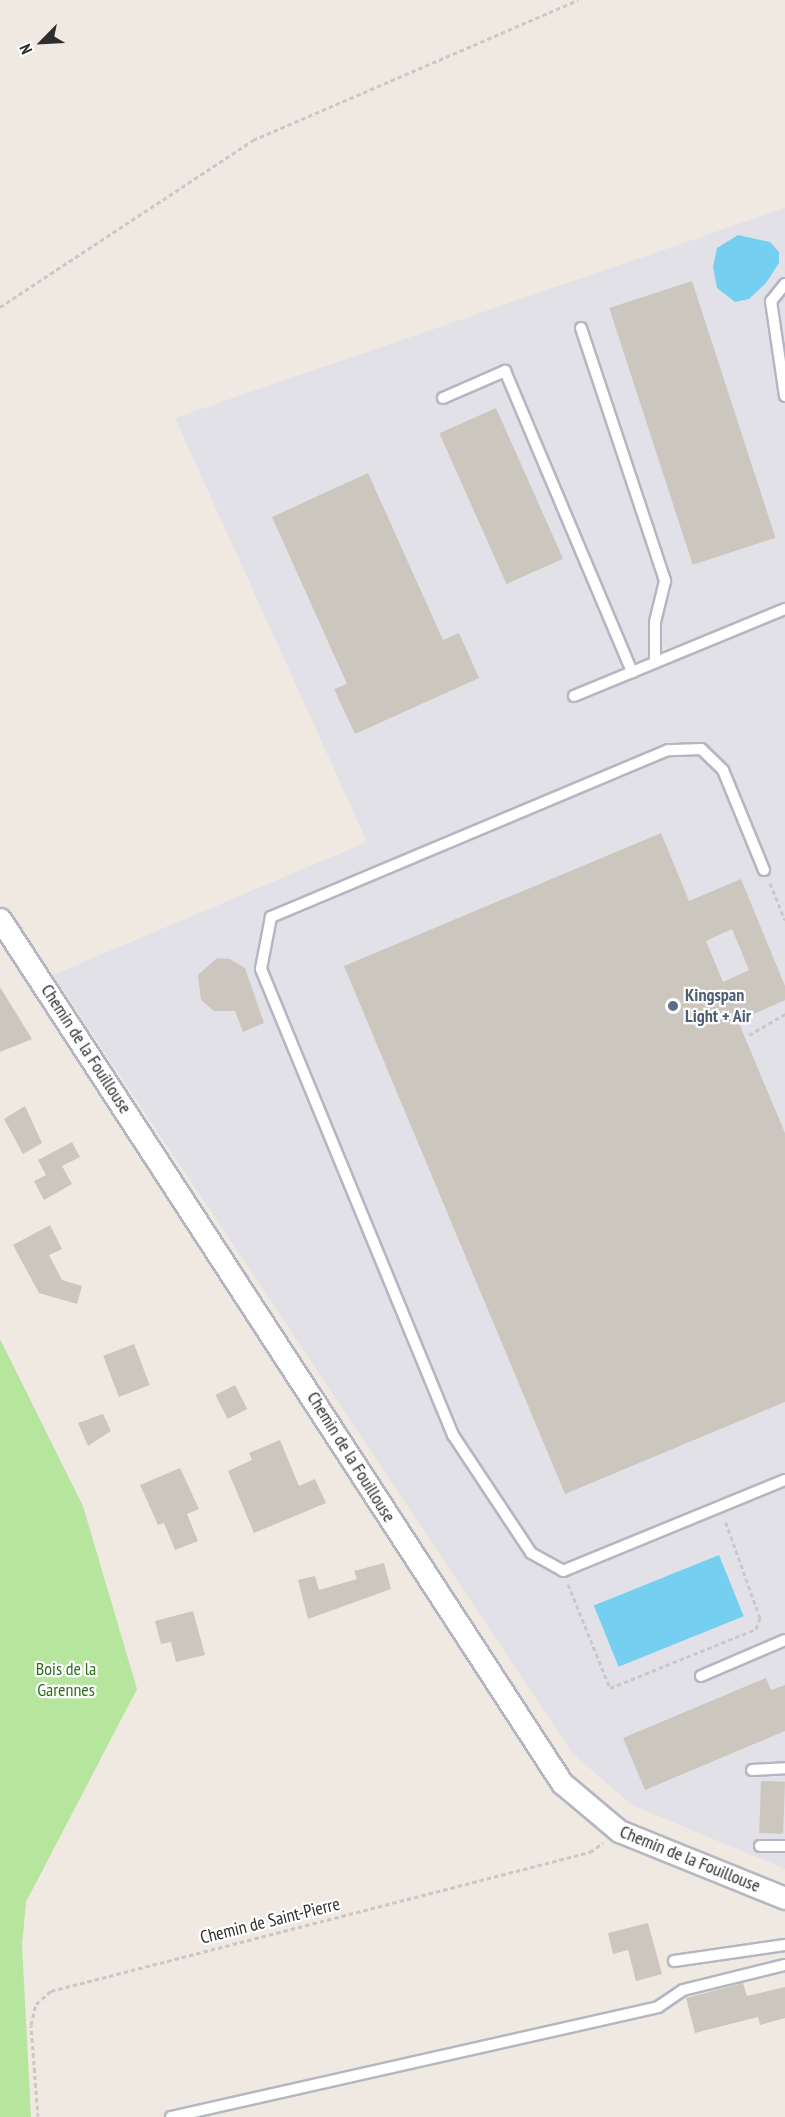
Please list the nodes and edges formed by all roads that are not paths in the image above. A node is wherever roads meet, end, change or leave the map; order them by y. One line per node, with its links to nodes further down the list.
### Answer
1 (785, 284): 3 (lane)
2 (581, 328): 6 (lane)
3 (785, 396)
4 (443, 398): 7 (lane)
5 (785, 609): 6 (lane)
6 (655, 662): 7 (lane)
7 (632, 672): 8 (lane)
8 (574, 696)
9 (764, 870): 11 (lane)
10 (0, 919): 18 (street, Chemin de la Fouillouse)
11 (785, 1480)
12 (785, 1640): 13 (lane)
13 (701, 1676)
14 (785, 1768): 15 (lane)
15 (752, 1770)
16 (760, 1846): 17 (lane)
17 (785, 1846)
18 (785, 1898)
19 (785, 1945): 20 (lane)
20 (674, 1961)
21 (785, 1965): 22 (lane)
22 (171, 2117)

